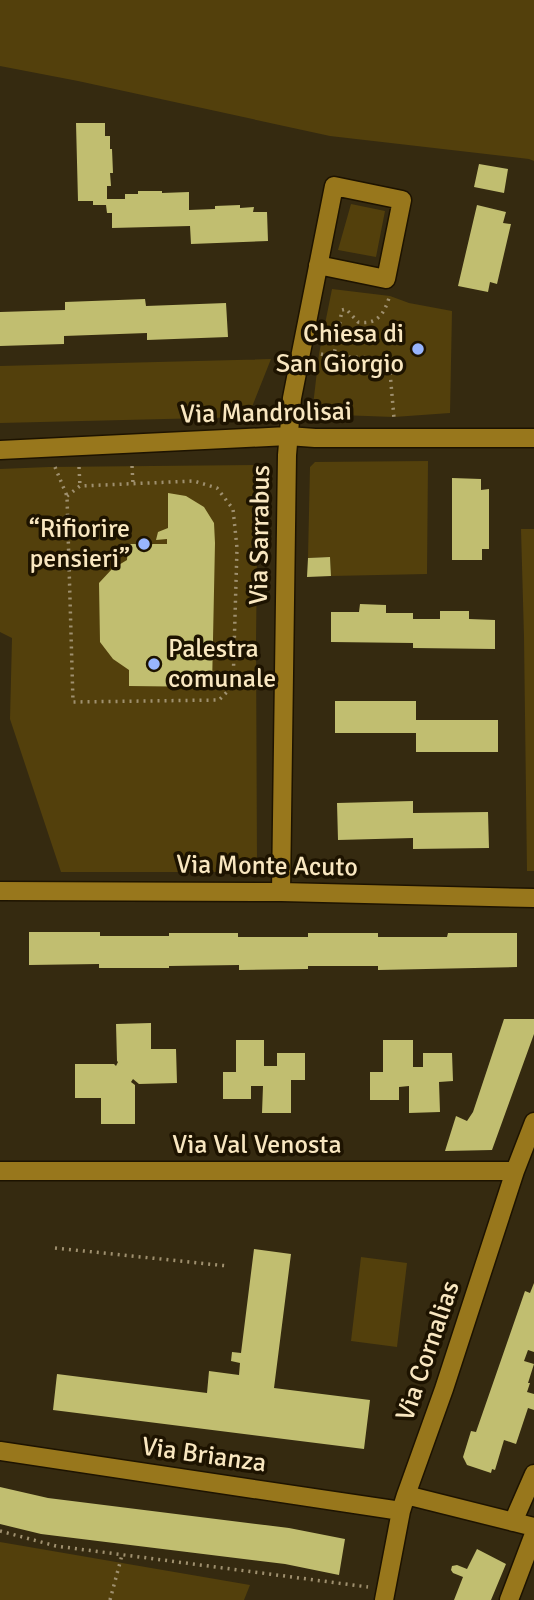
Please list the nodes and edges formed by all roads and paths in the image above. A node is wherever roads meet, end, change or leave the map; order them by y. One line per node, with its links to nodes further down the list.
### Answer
1 (318, 265): 1 (street, Via Sarrabus); 7 (street, Via Sarrabus)
2 (390, 296): 4 (path)
3 (319, 354): 4 (path)
4 (333, 357): 5 (path); 6 (path)
5 (331, 372)
6 (393, 420)
7 (288, 436): 8 (street, Via Mandrolisai); 9 (street, Via Mandrolisai); 19 (street, Via Sarrabus)
8 (534, 438)
9 (56, 447): 10 (street, Via Mandrolisai); 15 (path)
10 (0, 450)
11 (132, 466): 13 (path)
12 (79, 467): 14 (path)
13 (133, 484): 14 (path); 17 (path)
14 (80, 486): 15 (path)
15 (67, 496): 17 (path)
16 (256, 685): 17 (path)
17 (233, 687)
18 (0, 891): 19 (street, Via Monte Acuto)
19 (281, 892): 20 (street, Via Monte Acuto)
20 (534, 898)
21 (532, 1131): 23 (street, Via Cornalias)
22 (0, 1171): 23 (street, Via Val Venosta)
23 (515, 1171): 28 (street, Via Cornalias)
24 (55, 1248): 25 (path)
25 (228, 1266)
26 (0, 1451): 28 (street, Via Brianza)
27 (534, 1474): 29 (street)
28 (404, 1503): 29 (street, Via Brianza); 34 (street, Via Cornalias)
29 (513, 1522): 30 (street, Via Brianza)
30 (534, 1527)
31 (0, 1531): 33 (path)
32 (534, 1534): 36 (street)
33 (122, 1554): 34 (path); 35 (path)
34 (378, 1594)
35 (110, 1600)
36 (509, 1600)

